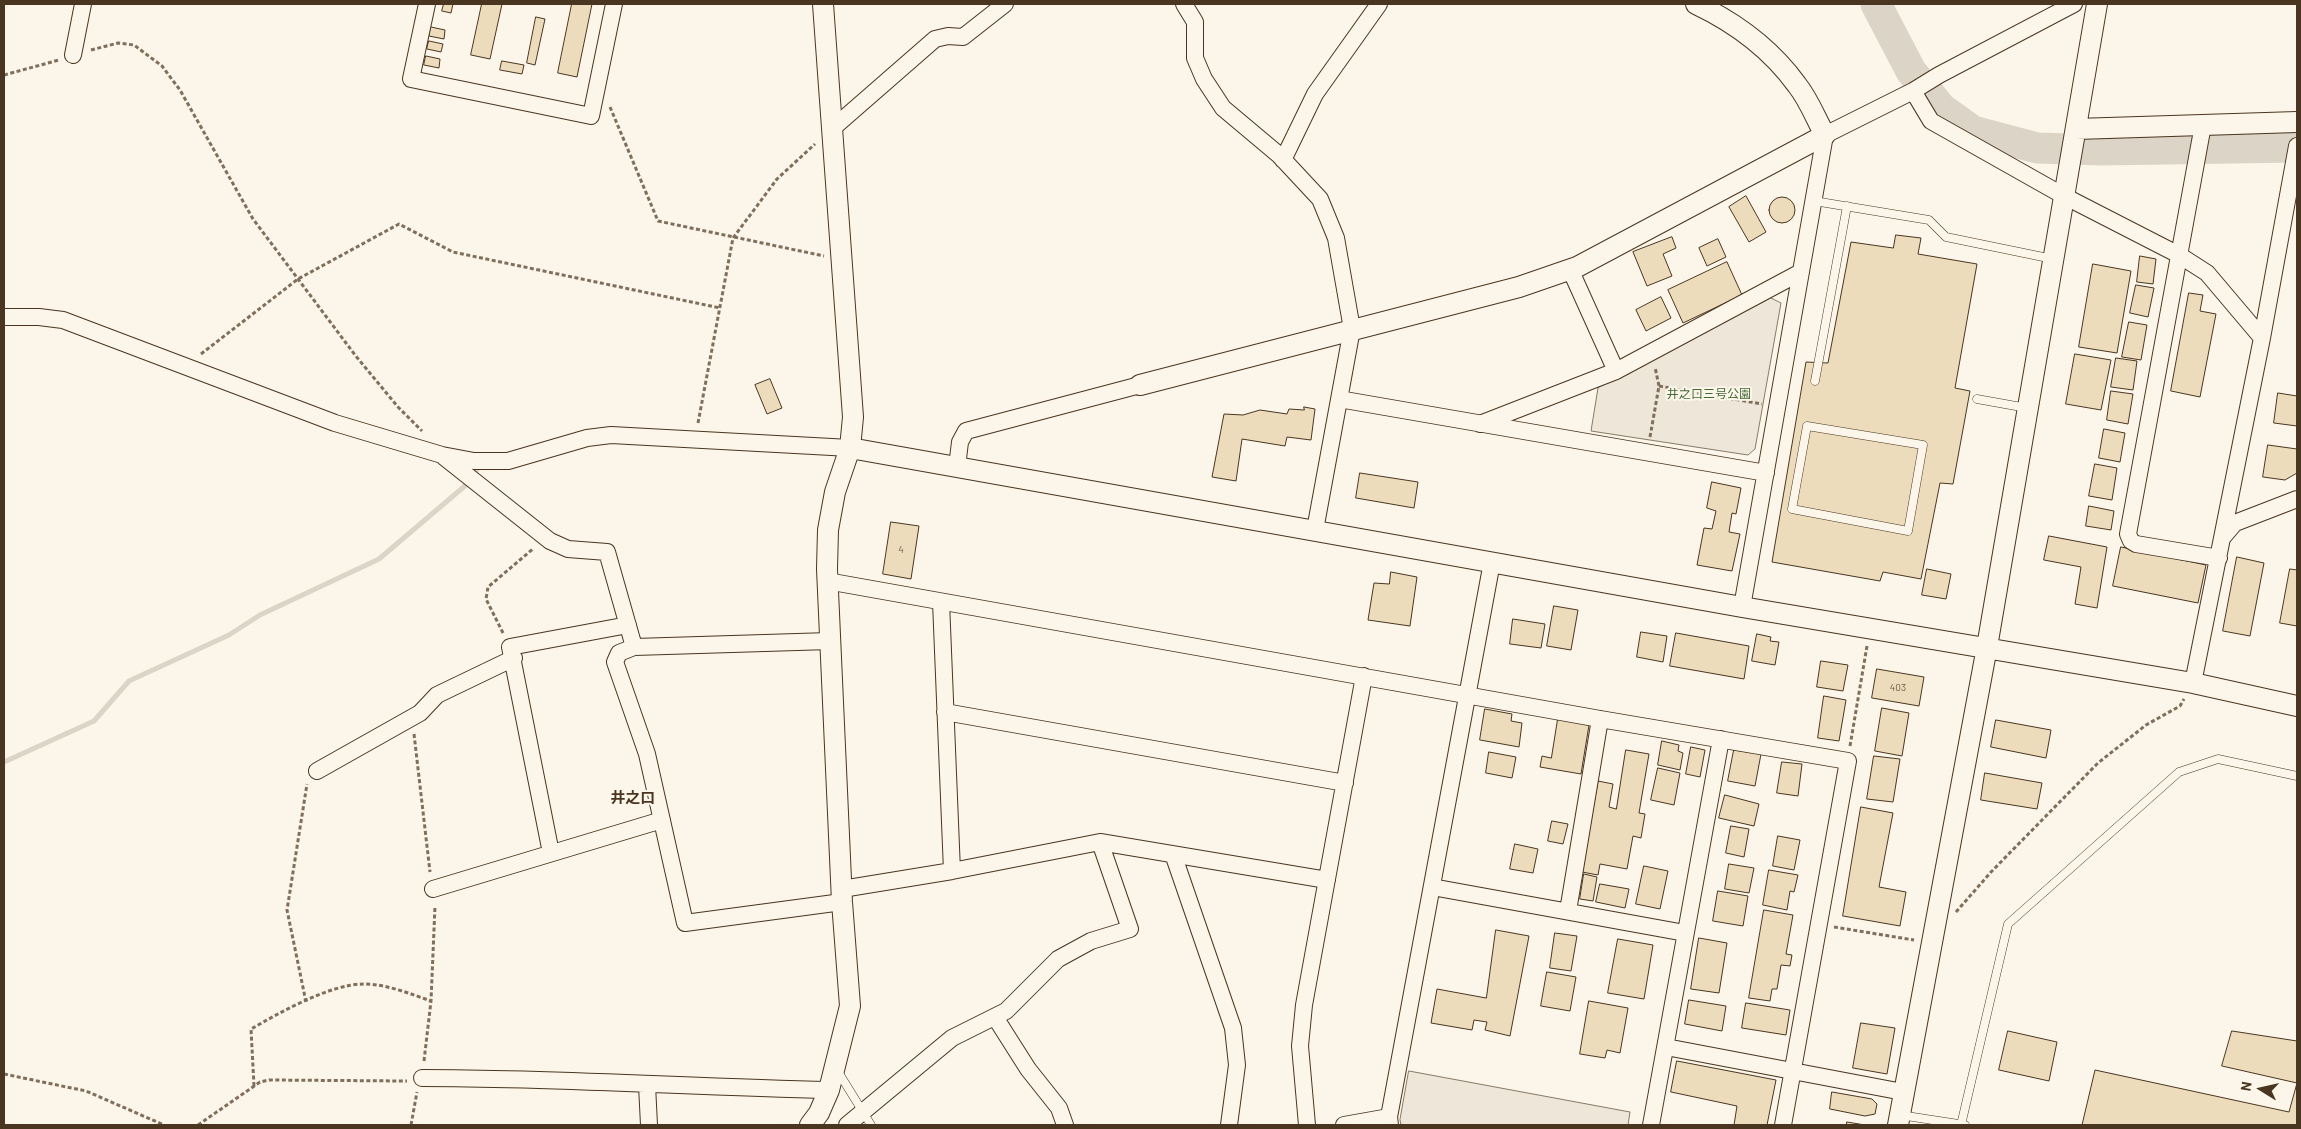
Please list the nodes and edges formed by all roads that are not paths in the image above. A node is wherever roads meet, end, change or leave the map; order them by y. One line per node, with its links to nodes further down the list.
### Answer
1 (83, 4): 11 (street)
2 (427, 4): 3 (street)
3 (615, 4)
4 (823, 4): 14 (street)
5 (1005, 4): 14 (street)
6 (1184, 4): 19 (street)
7 (1379, 4): 19 (street)
8 (1696, 4): 17 (street)
9 (2074, 4): 12 (street)
10 (2097, 4): 16 (street)
11 (74, 55)
12 (1914, 90): 17 (street); 20 (street)
13 (2297, 122): 15 (street)
14 (832, 128): 37 (street)
15 (2202, 130): 16 (street); 23 (street)
16 (2075, 132): 20 (street)
17 (1825, 136): 21 (street); 25 (street)
18 (2296, 153): 29 (street)
19 (1283, 160): 28 (street)
20 (2064, 196): 23 (street); 24 (street)
21 (1814, 201): 22 (lane); 26 (street)
22 (1847, 206): 24 (lane); 31 (lane)
23 (2179, 256): 29 (street); 45 (street)
24 (2053, 259): 35 (street)
25 (1570, 270): 28 (street); 30 (street)
26 (1801, 272): 30 (street); 40 (street)
27 (4, 317): 38 (street)
28 (1352, 329): 32 (street); 33 (street)
29 (2262, 338): 44 (street)
30 (1616, 371): 36 (street)
31 (1815, 381)
32 (1140, 384): 39 (street)
33 (1339, 399): 36 (street); 42 (street)
34 (1976, 399): 35 (lane)
35 (2027, 408): 53 (street)
36 (1480, 424): 40 (street)
37 (850, 448): 38 (street); 39 (street); 47 (street)
38 (435, 453): 50 (street)
39 (957, 467): 42 (street)
40 (1766, 473): 49 (street)
41 (2297, 499): 44 (street)
42 (1315, 530): 46 (street)
43 (1908, 531): 43 (lane)
44 (2223, 537): 45 (street)
45 (2219, 558): 56 (street)
46 (1492, 562): 49 (street); 57 (street)
47 (827, 581): 48 (street); 51 (street)
48 (941, 602): 55 (street); 59 (street)
49 (1742, 607): 53 (street)
50 (628, 625): 52 (street); 54 (street)
51 (830, 641): 52 (street); 73 (street)
52 (634, 647): 65 (street)
53 (1987, 647): 56 (street); 83 (street)
54 (512, 653): 62 (street); 67 (street)
55 (1364, 676): 57 (street); 64 (street)
56 (2193, 683): 58 (street)
57 (1468, 696): 60 (street); 71 (street)
58 (2297, 706)
59 (945, 712): 64 (street); 69 (street)
60 (1600, 719): 61 (street); 74 (street)
61 (1721, 739): 75 (street); 79 (street)
62 (316, 771)
63 (2297, 776): 96 (lane)
64 (1345, 783): 70 (street)
65 (662, 820): 67 (street); 73 (street)
66 (1100, 842): 68 (street); 69 (street); 76 (street)
67 (551, 854): 72 (street)
68 (1173, 854): 70 (street); 91 (street)
69 (952, 871): 73 (street)
70 (1327, 880): 92 (street)
71 (1432, 887): 74 (street); 86 (street)
72 (432, 889)
73 (842, 896): 78 (street)
74 (1568, 911): 75 (street)
75 (1685, 933): 77 (street)
76 (995, 1017): 84 (street); 90 (street)
77 (1666, 1047): 79 (street); 94 (street)
78 (835, 1066): 82 (street); 84 (lane)
79 (1794, 1070): 83 (street); 95 (street)
80 (422, 1078): 81 (street)
81 (647, 1085): 82 (street); 87 (street)
82 (829, 1090): 88 (street)
83 (1903, 1092): 85 (street)
84 (867, 1119): 89 (street)
85 (1899, 1120): 96 (lane)
86 (1389, 1121): 93 (street)
87 (649, 1125)
88 (810, 1125)
89 (847, 1125)
90 (1065, 1125)
91 (1229, 1125)
92 (1307, 1125)
93 (1344, 1125)
94 (1650, 1125)
95 (1783, 1125)
96 (1962, 1125)

